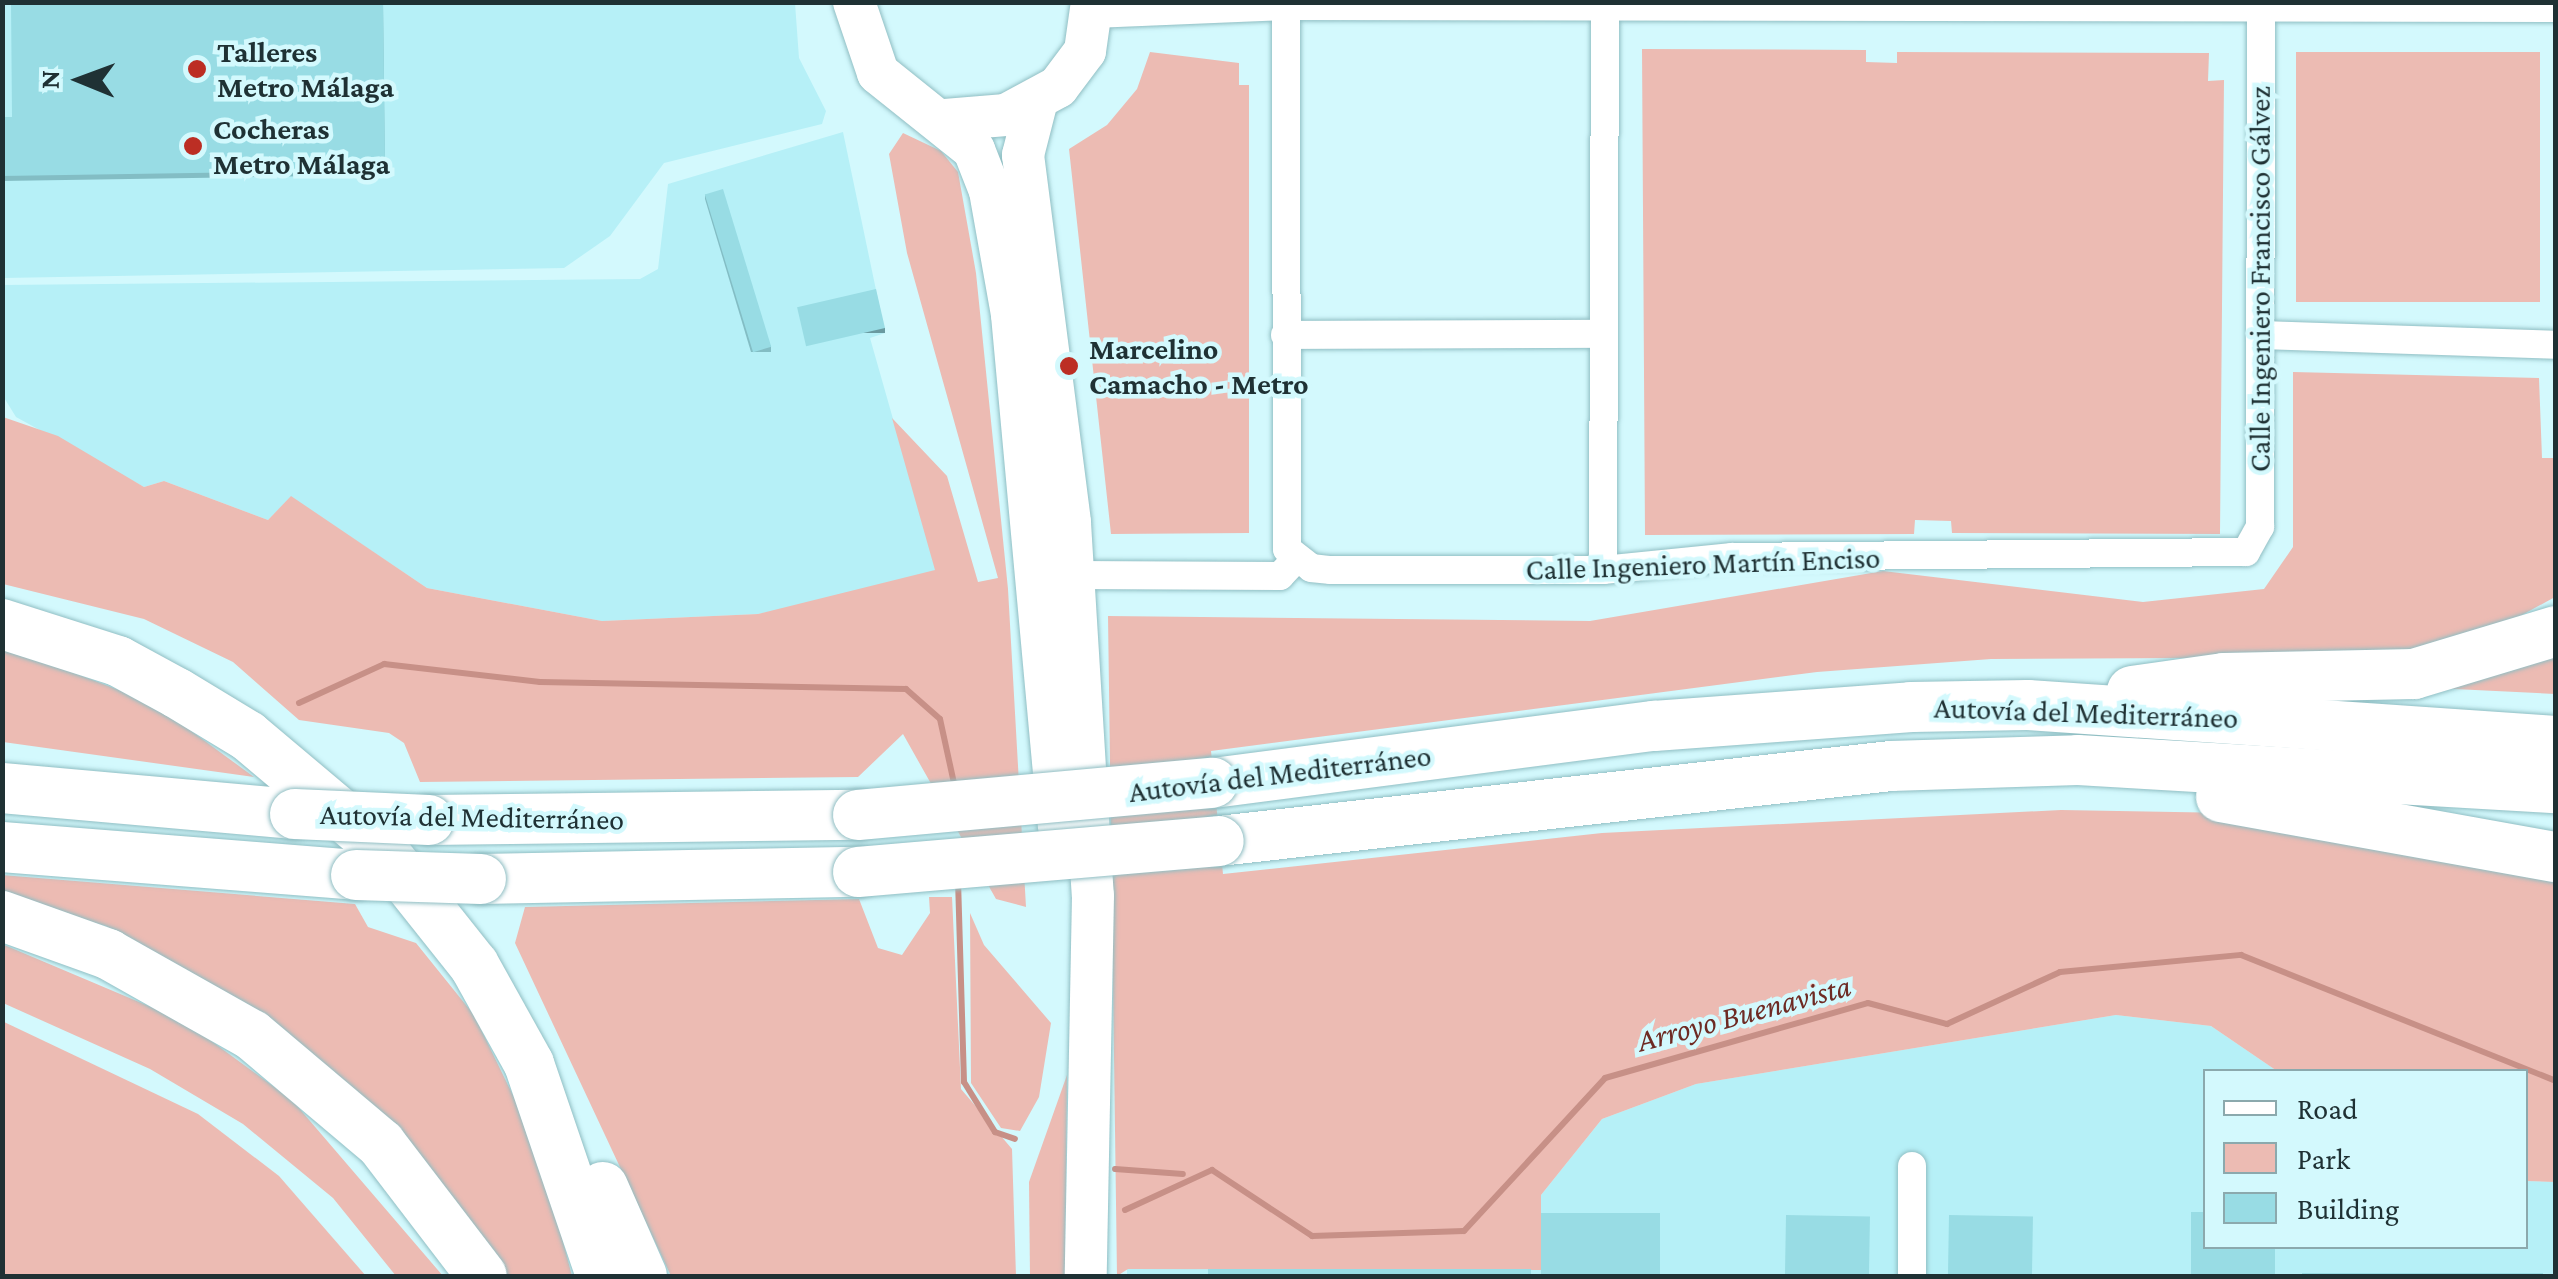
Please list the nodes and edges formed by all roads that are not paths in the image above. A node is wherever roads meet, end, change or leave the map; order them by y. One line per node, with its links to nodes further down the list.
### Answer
1 (854, 2): 9 (main road)
2 (1286, 4): 3 (street); 6 (street); 10 (street)
3 (1604, 4): 4 (street); 11 (street)
4 (1934, 4): 5 (street)
5 (2261, 5): 7 (street); 12 (street, Calle Ingeniero Francisco Gálvez)
6 (1092, 8): 8 (main road)
7 (2556, 8)
8 (1036, 104): 9 (main road); 17 (main road)
9 (944, 120): 17 (main road)
10 (1285, 334): 11 (street); 15 (street)
11 (1604, 334): 16 (street)
12 (2260, 335): 13 (street); 14 (street, Calle Ingeniero Francisco Gálvez)
13 (2556, 345)
14 (2246, 552): 16 (street, Calle Ingeniero Martín Enciso)
15 (1291, 554): 16 (street, Calle Ingeniero Martín Enciso); 17 (street)
16 (1603, 570)
17 (1056, 576): 33 (main road)
18 (2, 624): 28 (highway)
19 (2556, 632): 20 (highway)
20 (2028, 705): 21 (highway, Autovía del Mediterráneo); 22 (highway, Autovía del Mediterráneo, bridge)
21 (2556, 740)
22 (2, 788)
23 (2556, 788): 24 (highway, Autovía del Mediterráneo)
24 (1577, 796): 25 (highway, Autovía del Mediterráneo, bridge); 26 (highway)
25 (2, 847)
26 (2556, 857)
27 (2, 916): 30 (highway)
28 (528, 1064): 31 (highway); 32 (highway)
29 (1912, 1166): 34 (street)
30 (482, 1276)
31 (601, 1276)
32 (642, 1276)
33 (1086, 1276)
34 (1912, 1276)

